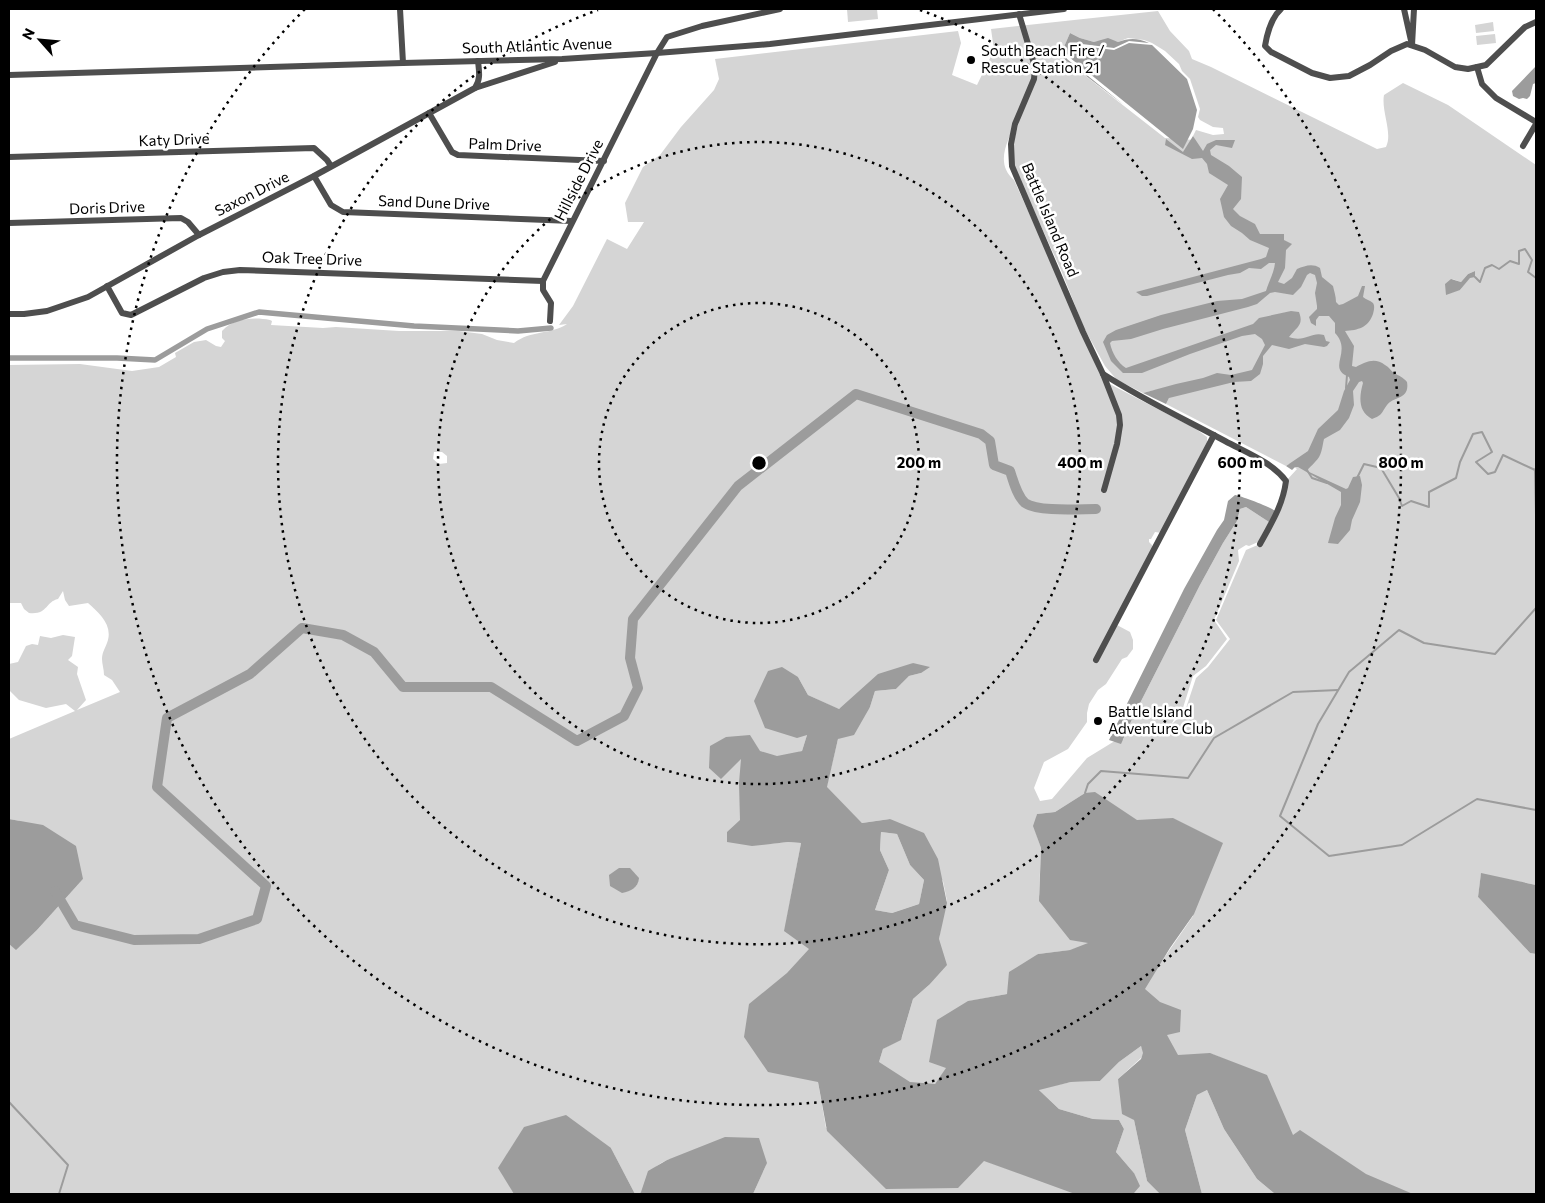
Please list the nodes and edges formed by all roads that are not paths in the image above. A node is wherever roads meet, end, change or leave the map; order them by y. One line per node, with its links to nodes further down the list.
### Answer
1 (400, 9): 13 (street)
2 (780, 9): 10 (street)
3 (1064, 9): 7 (street, South Atlantic Avenue)
4 (1281, 9): 9 (street)
5 (1404, 9): 9 (street)
6 (1414, 9): 9 (street)
7 (1019, 14): 10 (street, South Atlantic Avenue); 31 (street, Battle Island Road)
8 (1536, 22): 14 (street)
9 (1412, 45): 14 (street)
10 (657, 53): 11 (street, South Atlantic Avenue); 21 (street, Hillside Drive)
11 (562, 59): 12 (street, South Atlantic Avenue); 16 (street, Saxon Drive)
12 (478, 61): 13 (street, South Atlantic Avenue); 16 (street)
13 (403, 63): 15 (street, South Atlantic Avenue)
14 (1478, 67): 18 (street)
15 (9, 76)
16 (475, 88): 17 (street, Saxon Drive)
17 (430, 113): 21 (street, Palm Drive); 22 (street, Saxon Drive)
18 (1536, 123): 19 (street)
19 (1523, 146)
20 (9, 157): 22 (street, Katy Drive)
21 (604, 161): 24 (street, Hillside Drive)
22 (331, 166): 23 (street, Saxon Drive)
23 (314, 176): 24 (street, Sand Dune Drive); 26 (street, Saxon Drive)
24 (572, 221): 27 (street, Hillside Drive)
25 (9, 223): 26 (street, Doris Drive)
26 (199, 235): 28 (street, Saxon Drive)
27 (543, 281): 28 (street, Oak Tree Drive); 30 (street)
28 (106, 286): 29 (street, Saxon Drive)
29 (9, 314)
30 (550, 321)
31 (1103, 374): 32 (street); 33 (street, Battle Island Road)
32 (1214, 435): 34 (street); 35 (street)
33 (1104, 490)
34 (1260, 544)
35 (1096, 660)

